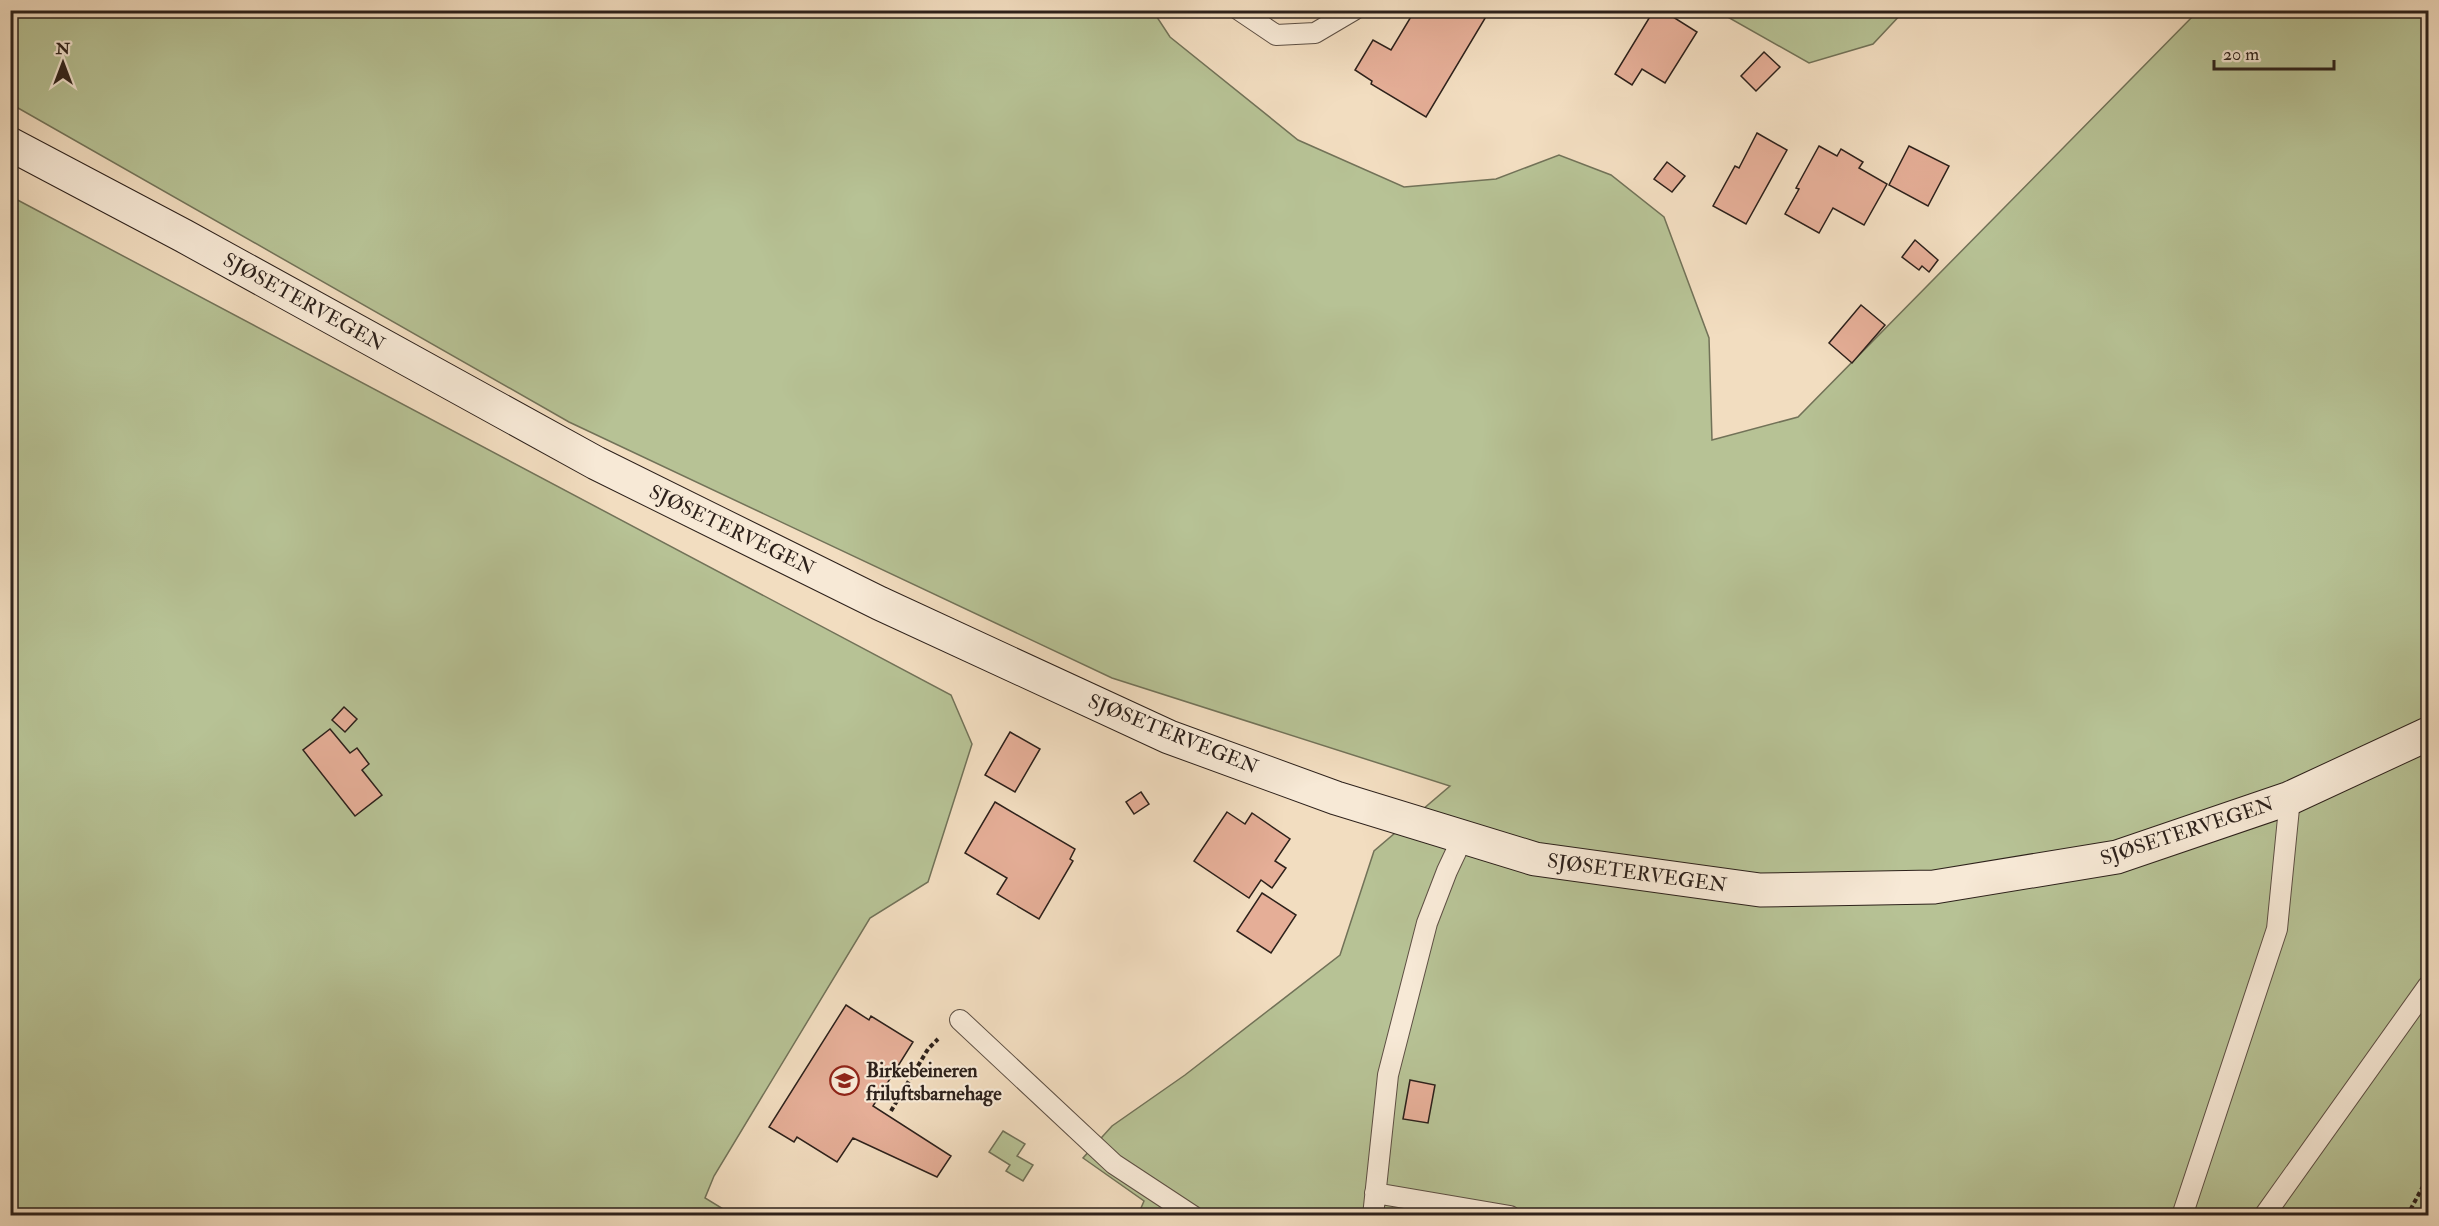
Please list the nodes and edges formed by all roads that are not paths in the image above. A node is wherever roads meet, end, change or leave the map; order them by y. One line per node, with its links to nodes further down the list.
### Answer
1 (1239, 10): 2 (lane)
2 (1354, 10)
3 (10, 144): 6 (street, SJØSETERVEGEN)
4 (2428, 734): 5 (street, SJØSETERVEGEN)
5 (2290, 798): 6 (street, SJØSETERVEGEN); 13 (lane)
6 (1463, 837): 9 (lane)
7 (2428, 986): 14 (lane)
8 (960, 1020): 10 (lane)
9 (1375, 1193): 11 (lane); 12 (lane)
10 (1193, 1215)
11 (1373, 1215)
12 (1510, 1215)
13 (2182, 1215)
14 (2264, 1215)

